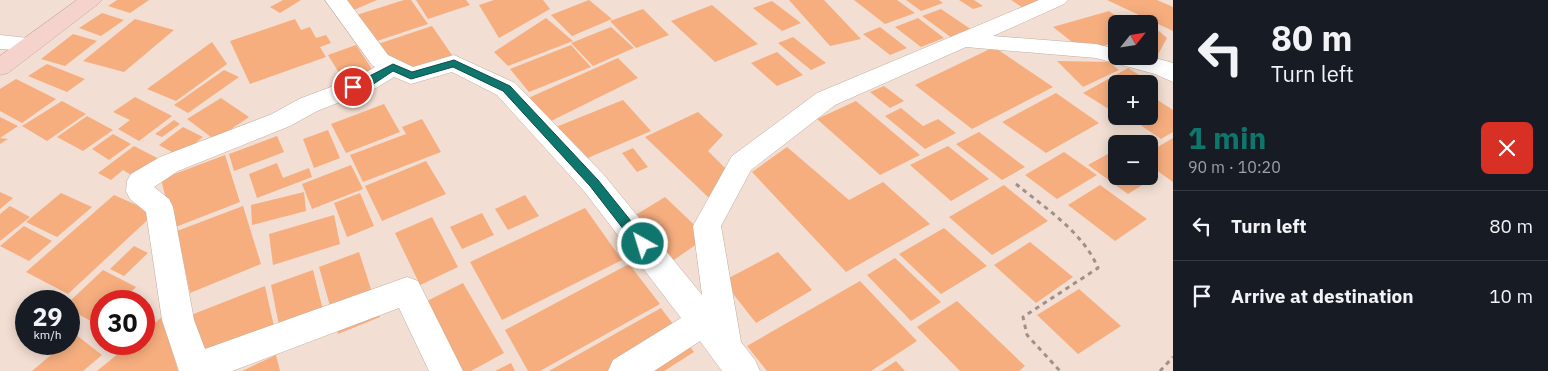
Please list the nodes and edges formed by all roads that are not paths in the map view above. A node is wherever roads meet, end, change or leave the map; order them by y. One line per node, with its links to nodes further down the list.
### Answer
1 (91, 0): 6 (street)
2 (336, 0): 10 (street)
3 (1057, 0): 4 (street)
4 (965, 41): 7 (street); 13 (street)
5 (0, 42): 6 (street)
6 (30, 44): 9 (street)
7 (1108, 54)
8 (1152, 65): 11 (street)
9 (0, 67)
10 (393, 67): 12 (street); 14 (street)
11 (1173, 74)
12 (704, 321): 13 (street); 15 (street)
13 (726, 348): 16 (street)
14 (446, 371)
15 (625, 371)
16 (744, 371)

